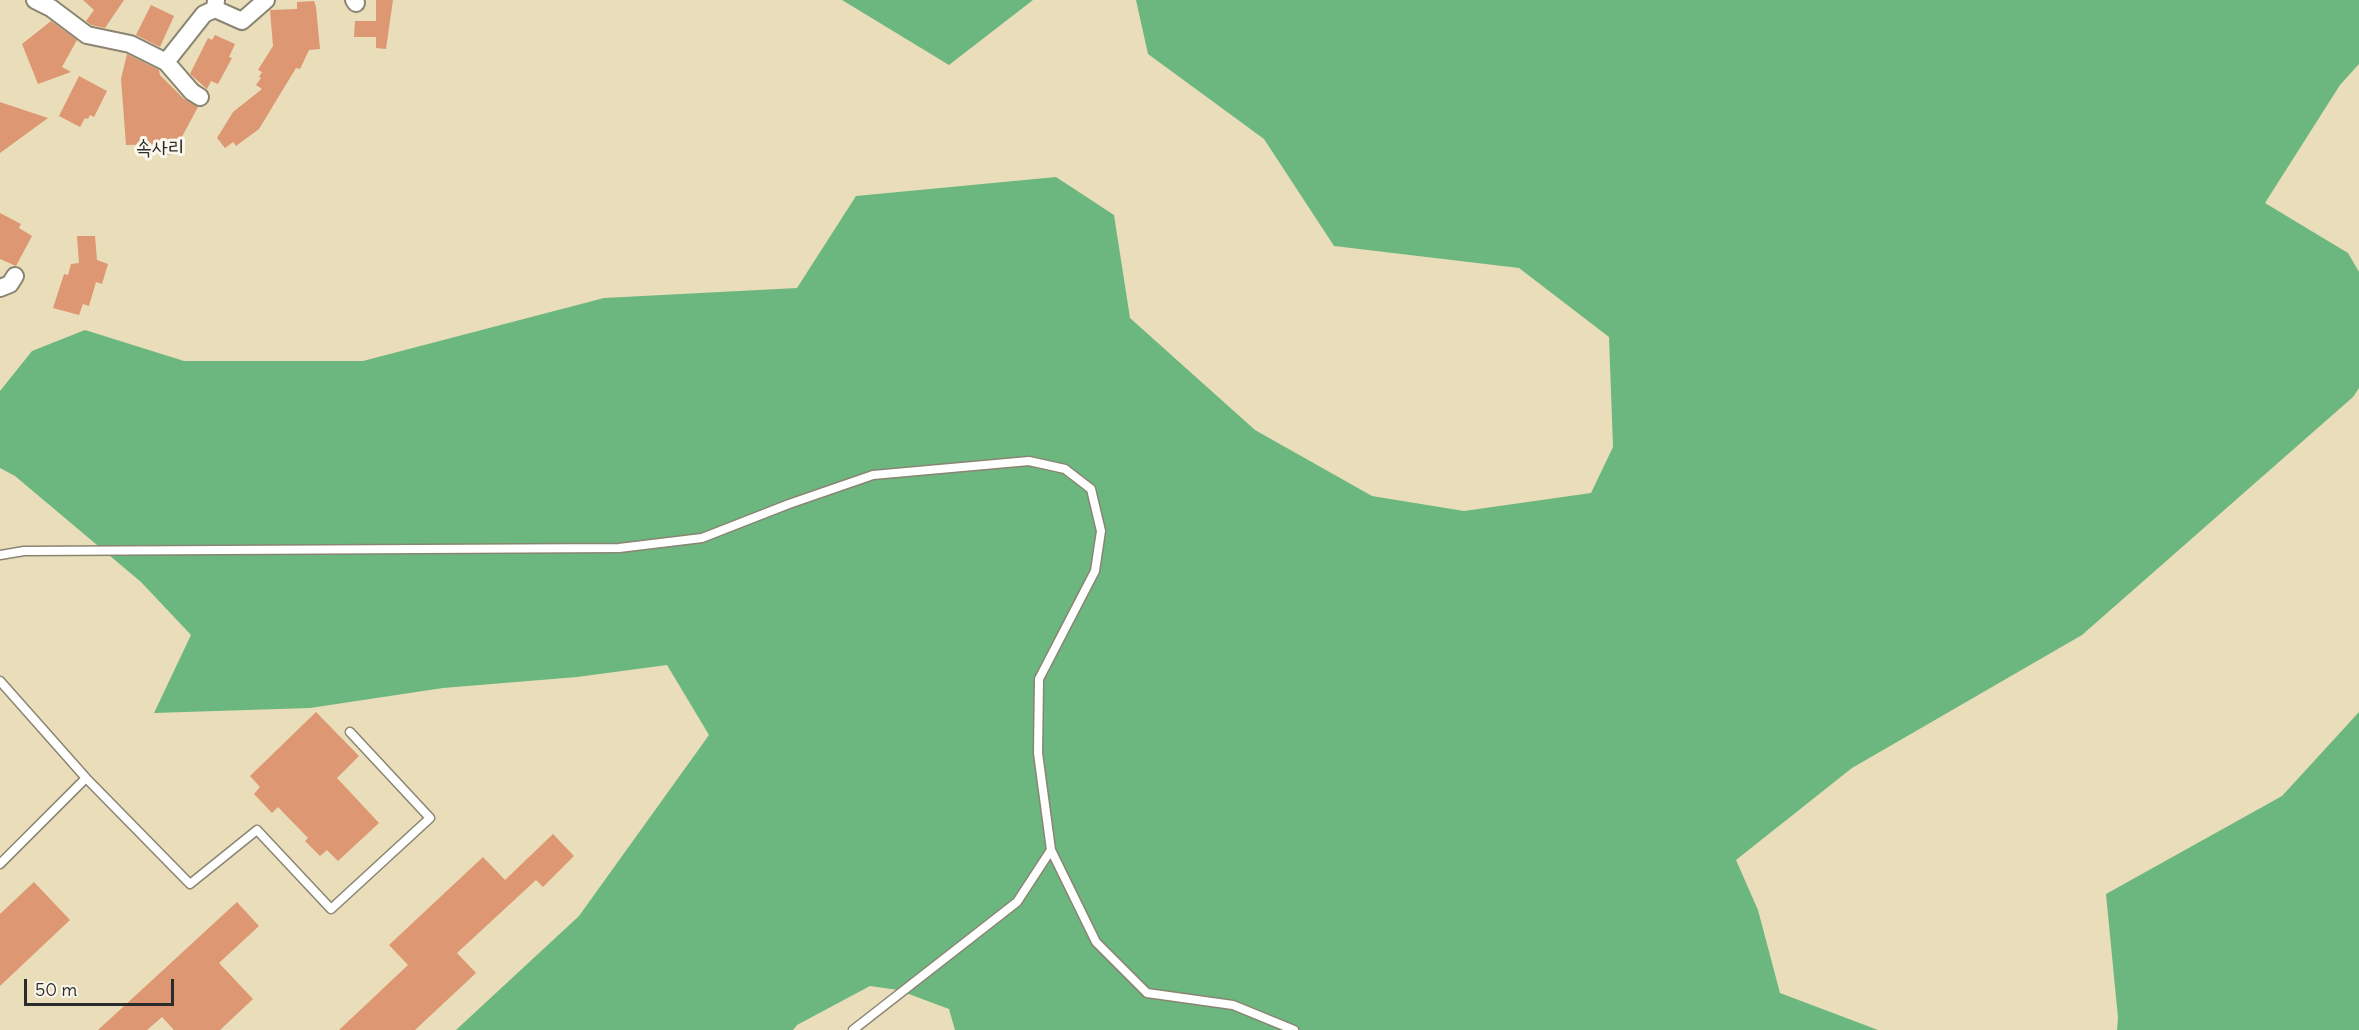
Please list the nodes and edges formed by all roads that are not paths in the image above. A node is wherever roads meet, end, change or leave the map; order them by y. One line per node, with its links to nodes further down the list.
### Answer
1 (35, 0): 4 (street)
2 (266, 0): 3 (street)
3 (215, 4): 4 (street)
4 (166, 62): 5 (street)
5 (200, 97)
6 (15, 276): 7 (street)
7 (0, 288)
8 (0, 555): 12 (lane)
9 (0, 681): 11 (lane)
10 (350, 732): 11 (lane)
11 (86, 778): 13 (lane)
12 (1051, 850): 14 (lane); 15 (lane)
13 (0, 864)
14 (853, 1030)
15 (1294, 1030)

